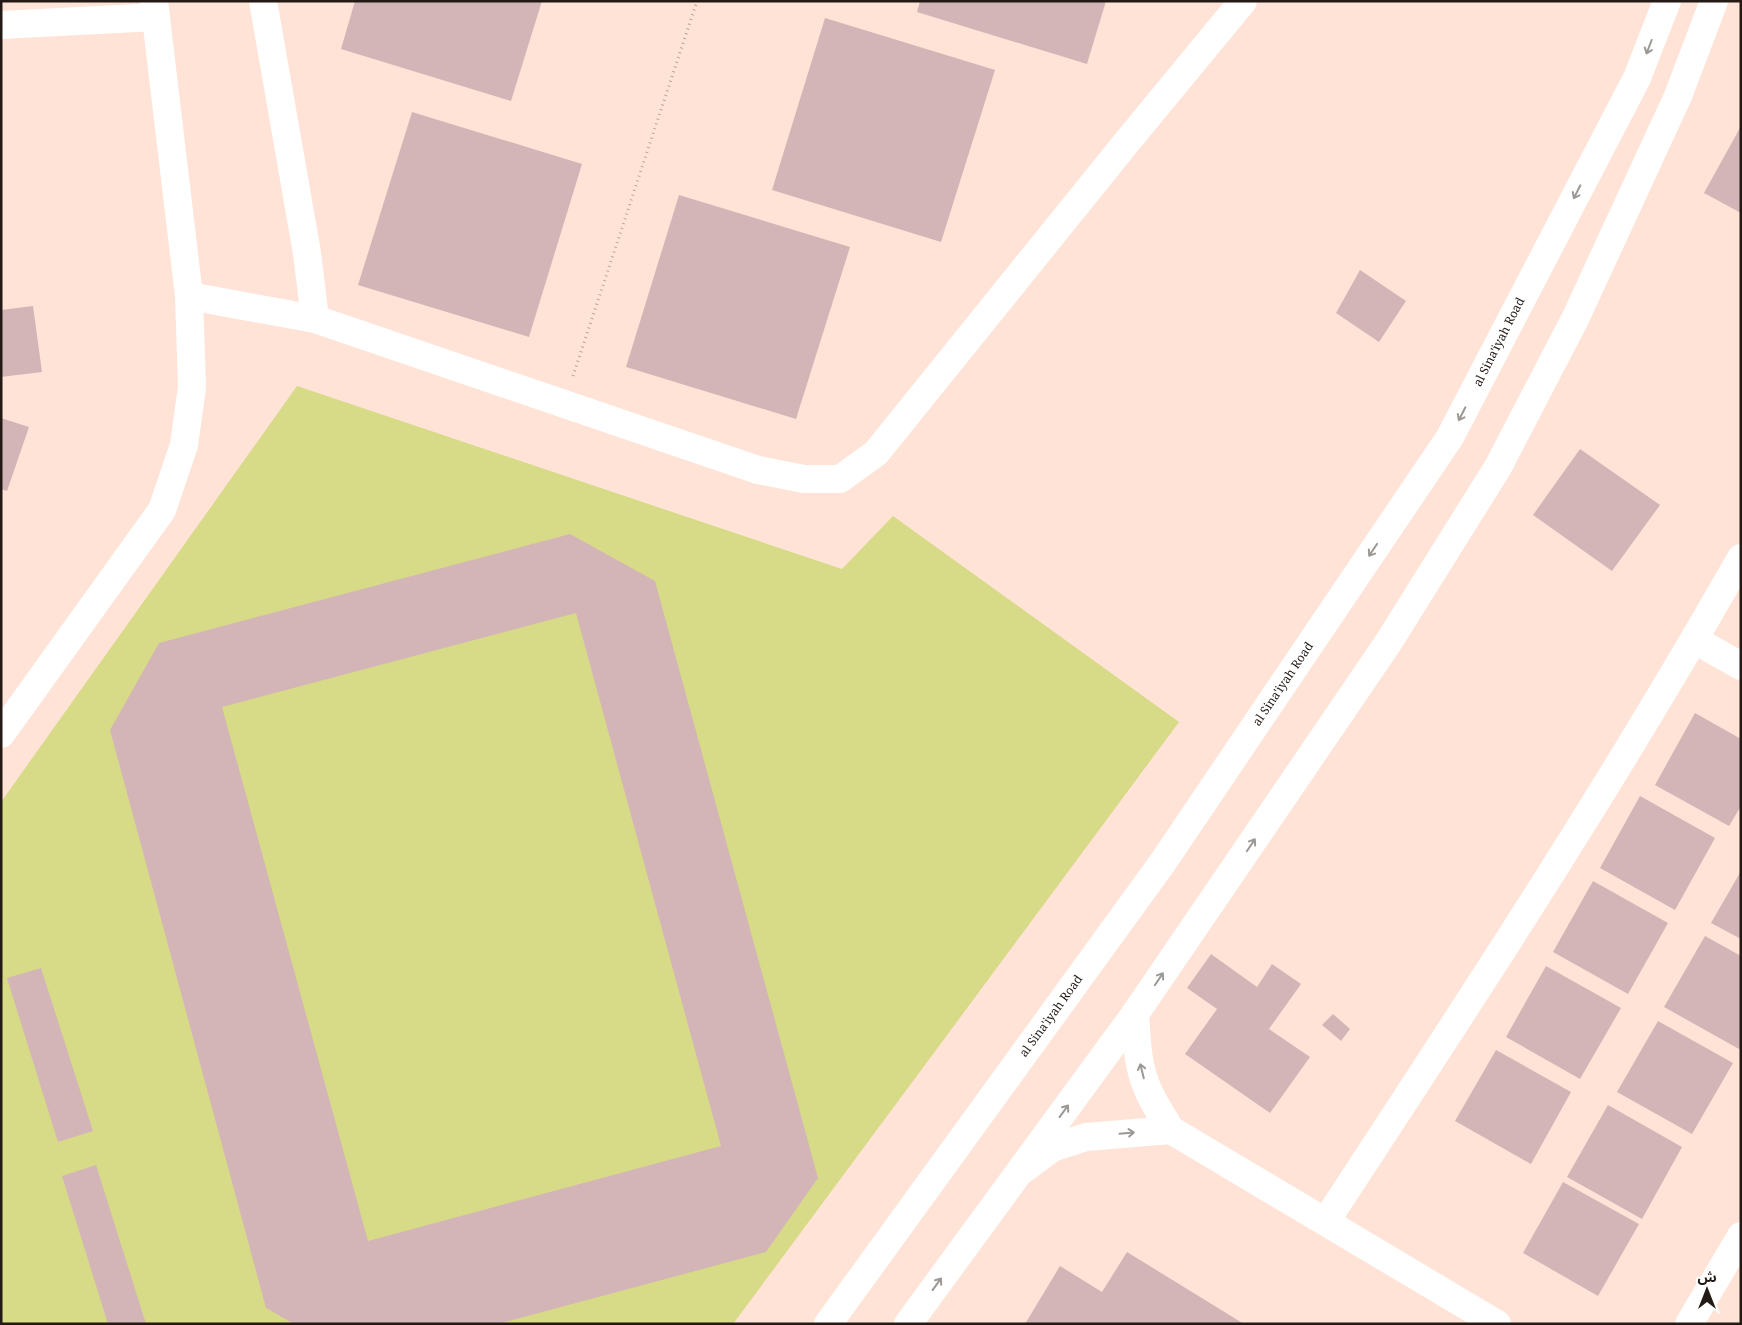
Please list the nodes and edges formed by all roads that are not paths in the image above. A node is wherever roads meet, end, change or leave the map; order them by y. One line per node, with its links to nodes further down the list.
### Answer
1 (263, 1): 8 (main road)
2 (1243, 1): 8 (main road)
3 (1666, 1): 18 (main road, al Sina'iyah Road, one-way to 18)
4 (1714, 1): 13 (main road, one-way to 4)
5 (155, 9): 6 (main road); 7 (main road)
6 (1, 25)
7 (189, 296): 8 (main road); 12 (main road)
8 (315, 319)
9 (1741, 558): 10 (main road)
10 (1695, 640): 11 (main road); 16 (main road)
11 (1741, 666)
12 (1, 734)
13 (1135, 1014): 14 (main road, one-way to 13); 15 (main road, one-way to 13)
14 (1171, 1130): 15 (main road, one-way to 14); 16 (main road)
15 (1019, 1173): 19 (main road, one-way to 15)
16 (1326, 1221): 20 (main road)
17 (1741, 1236): 21 (main road)
18 (828, 1324)
19 (908, 1324)
20 (1497, 1324)
21 (1689, 1324)

